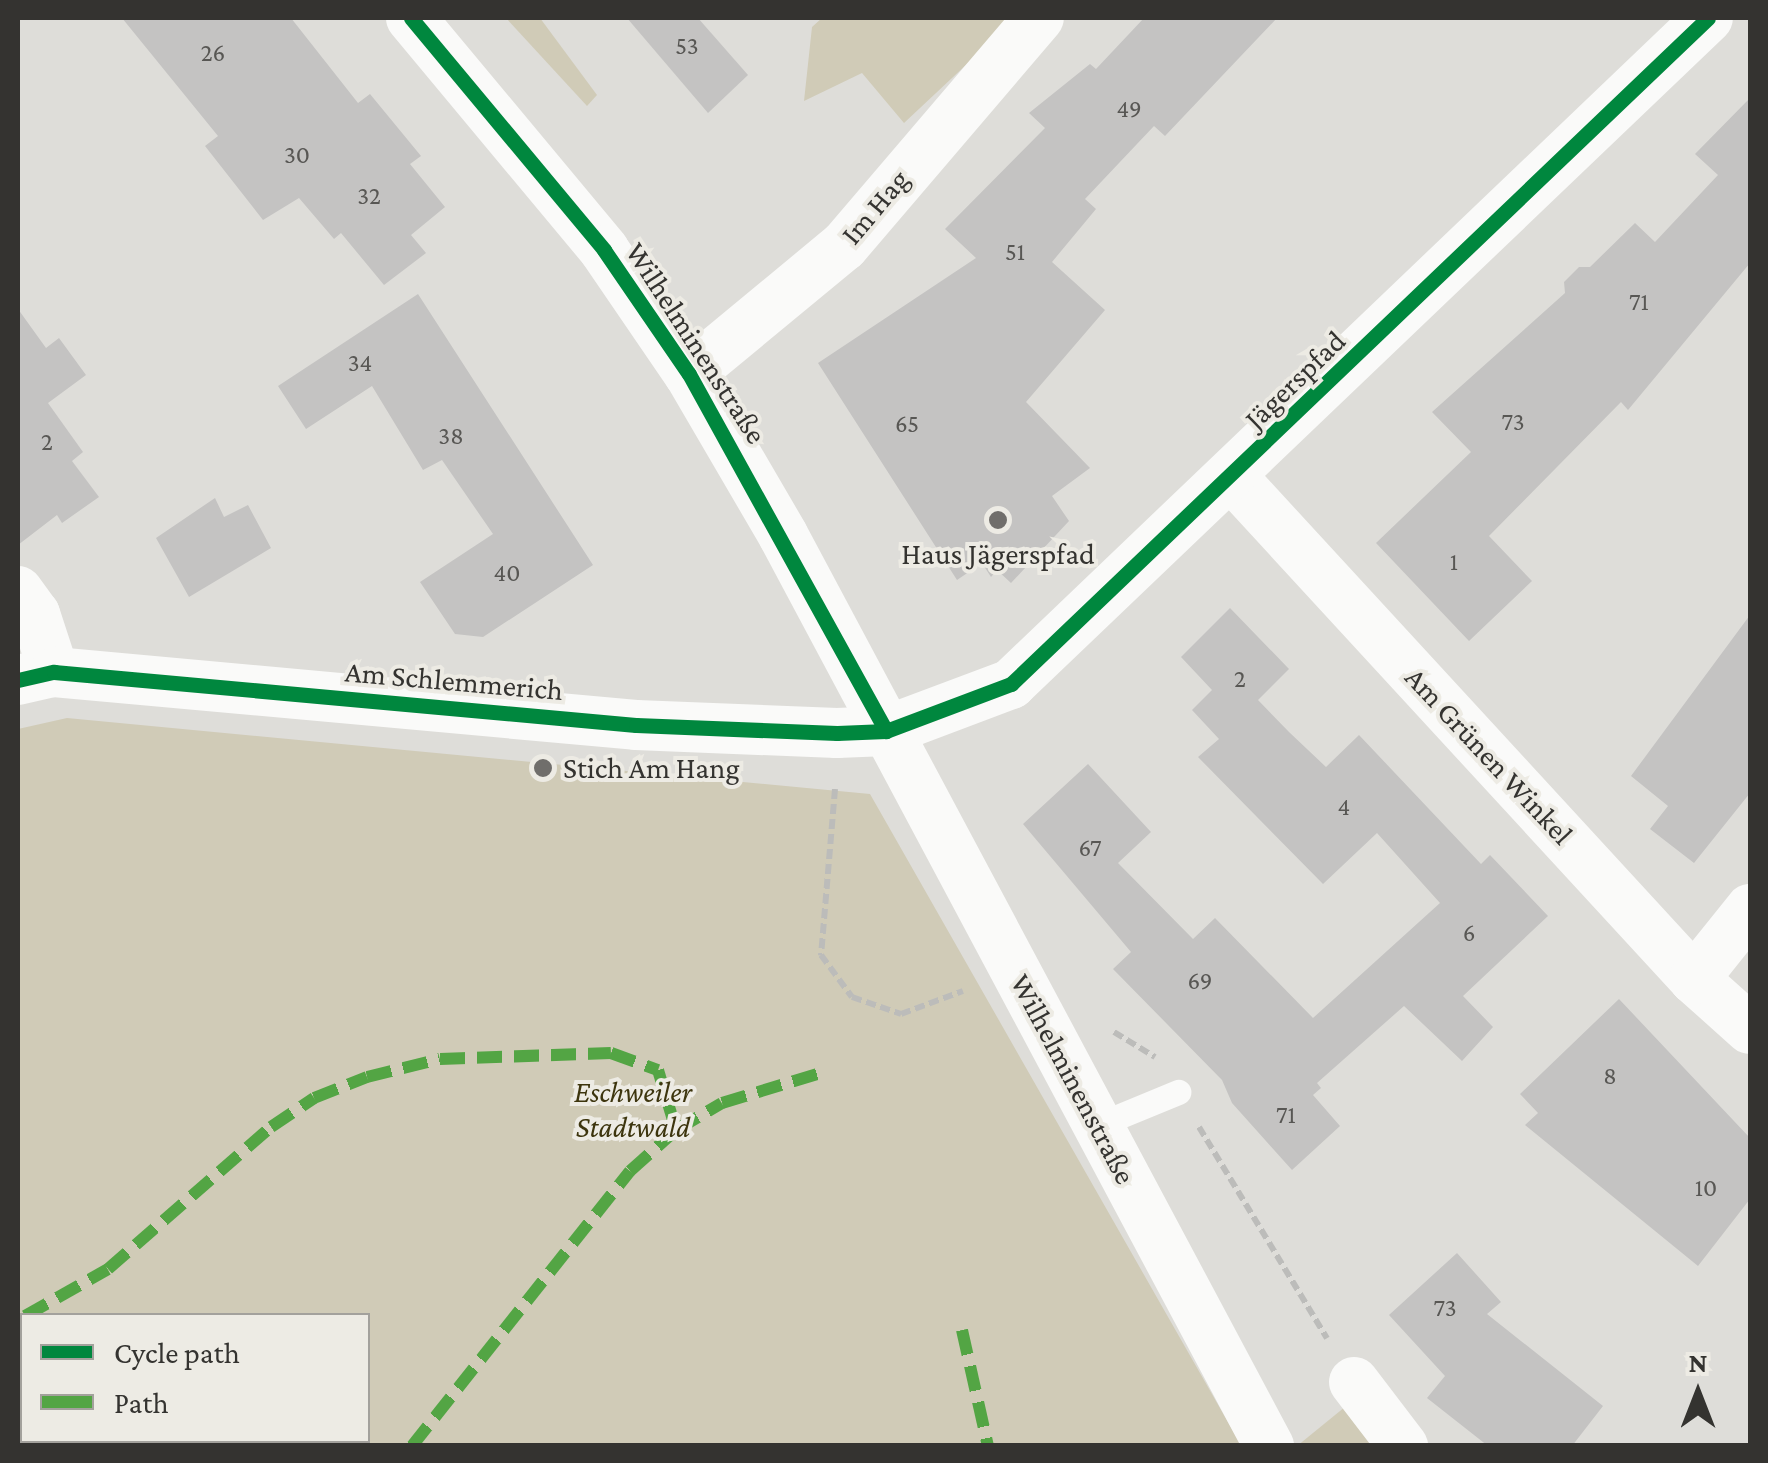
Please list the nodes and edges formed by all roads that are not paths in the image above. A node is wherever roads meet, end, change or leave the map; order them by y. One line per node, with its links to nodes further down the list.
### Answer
1 (411, 18): 4 (street, Wilhelminenstraße)
2 (1039, 18): 4 (street, Im Hag)
3 (1708, 18): 5 (street, Jägerspfad)
4 (689, 374): 8 (street, Wilhelminenstraße)
5 (1233, 478): 8 (street, Jägerspfad); 10 (street, Am Grünen Winkel)
6 (18, 591): 7 (street, Am Schlemmerich)
7 (36, 676): 8 (street, Am Schlemmerich)
8 (886, 732): 13 (street, Wilhelminenstraße)
9 (1750, 908): 10 (street)
10 (1694, 979): 11 (street, Am Grünen Winkel)
11 (1750, 1029)
12 (1178, 1092): 13 (lane)
13 (1098, 1125): 15 (street, Wilhelminenstraße)
14 (1354, 1382): 16 (street)
15 (1269, 1446)
16 (1402, 1446)

